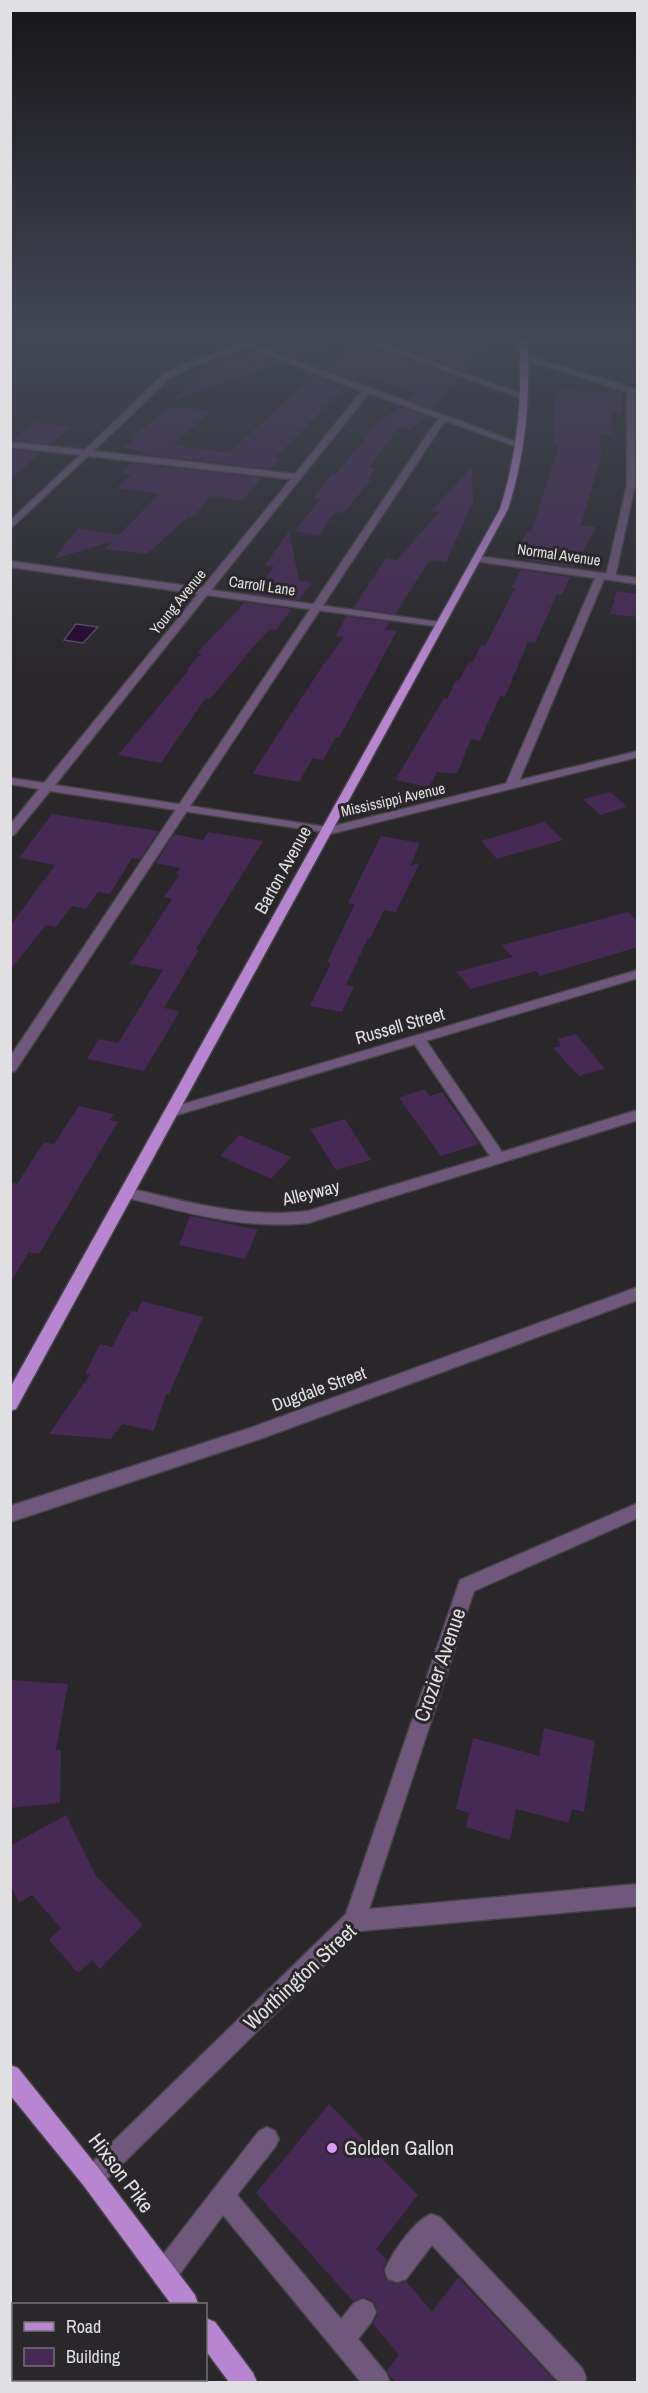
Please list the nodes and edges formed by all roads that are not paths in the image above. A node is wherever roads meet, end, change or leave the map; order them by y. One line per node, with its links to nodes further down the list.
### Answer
1 (33, 447): 7 (street)
2 (94, 447): 7 (street)
3 (320, 447): 8 (street, Young Avenue)
4 (423, 447): 15 (street)
5 (518, 447): 10 (main road, Barton Avenue)
6 (632, 447): 12 (street)
7 (87, 453): 8 (street); 9 (street)
8 (295, 477): 14 (street, Young Avenue)
9 (10, 526)
10 (477, 559): 12 (street, Normal Avenue); 16 (main road, Barton Avenue)
11 (10, 564): 14 (street, Carroll Lane)
12 (606, 577): 13 (street, Normal Avenue); 20 (street)
13 (638, 581)
14 (205, 593): 15 (street, Carroll Lane); 19 (street, Young Avenue)
15 (317, 608): 16 (street, Carroll Lane); 21 (street)
16 (439, 626): 22 (main road, Barton Avenue)
17 (638, 754): 20 (street, Mississippi Avenue)
18 (10, 781): 19 (street, Mississippi Avenue)
19 (48, 786): 21 (street, Mississippi Avenue); 23 (street, Young Avenue)
20 (511, 786): 22 (street, Mississippi Avenue)
21 (182, 808): 22 (street, Mississippi Avenue); 26 (street)
22 (326, 831): 27 (main road, Barton Avenue)
23 (10, 833)
24 (638, 974): 25 (street, Russell Street)
25 (418, 1039): 27 (street, Russell Street); 29 (street)
26 (10, 1068)
27 (172, 1112): 30 (main road, Barton Avenue)
28 (634, 1116): 29 (street, Alleyway)
29 (499, 1158): 30 (street, Alleyway)
30 (128, 1193): 32 (main road, Barton Avenue)
31 (638, 1293): 34 (street, Dugdale Street)
32 (10, 1404)
33 (638, 1510): 36 (street, Crozier Avenue)
34 (10, 1514)
35 (638, 1895): 36 (street, Worthington Street)
36 (354, 1921): 39 (street, Worthington Street)
37 (10, 2076): 39 (main road, Hixson Pike)
38 (267, 2139): 40 (street)
39 (92, 2178): 42 (main road, Hixson Pike)
40 (222, 2195): 42 (street); 46 (street)
41 (397, 2270): 49 (street)
42 (164, 2274): 43 (main road, Hixson Pike)
43 (185, 2303)
44 (363, 2312): 46 (street)
45 (207, 2332): 47 (main road)
46 (341, 2339): 48 (street)
47 (244, 2382)
48 (377, 2382)
49 (572, 2382)

